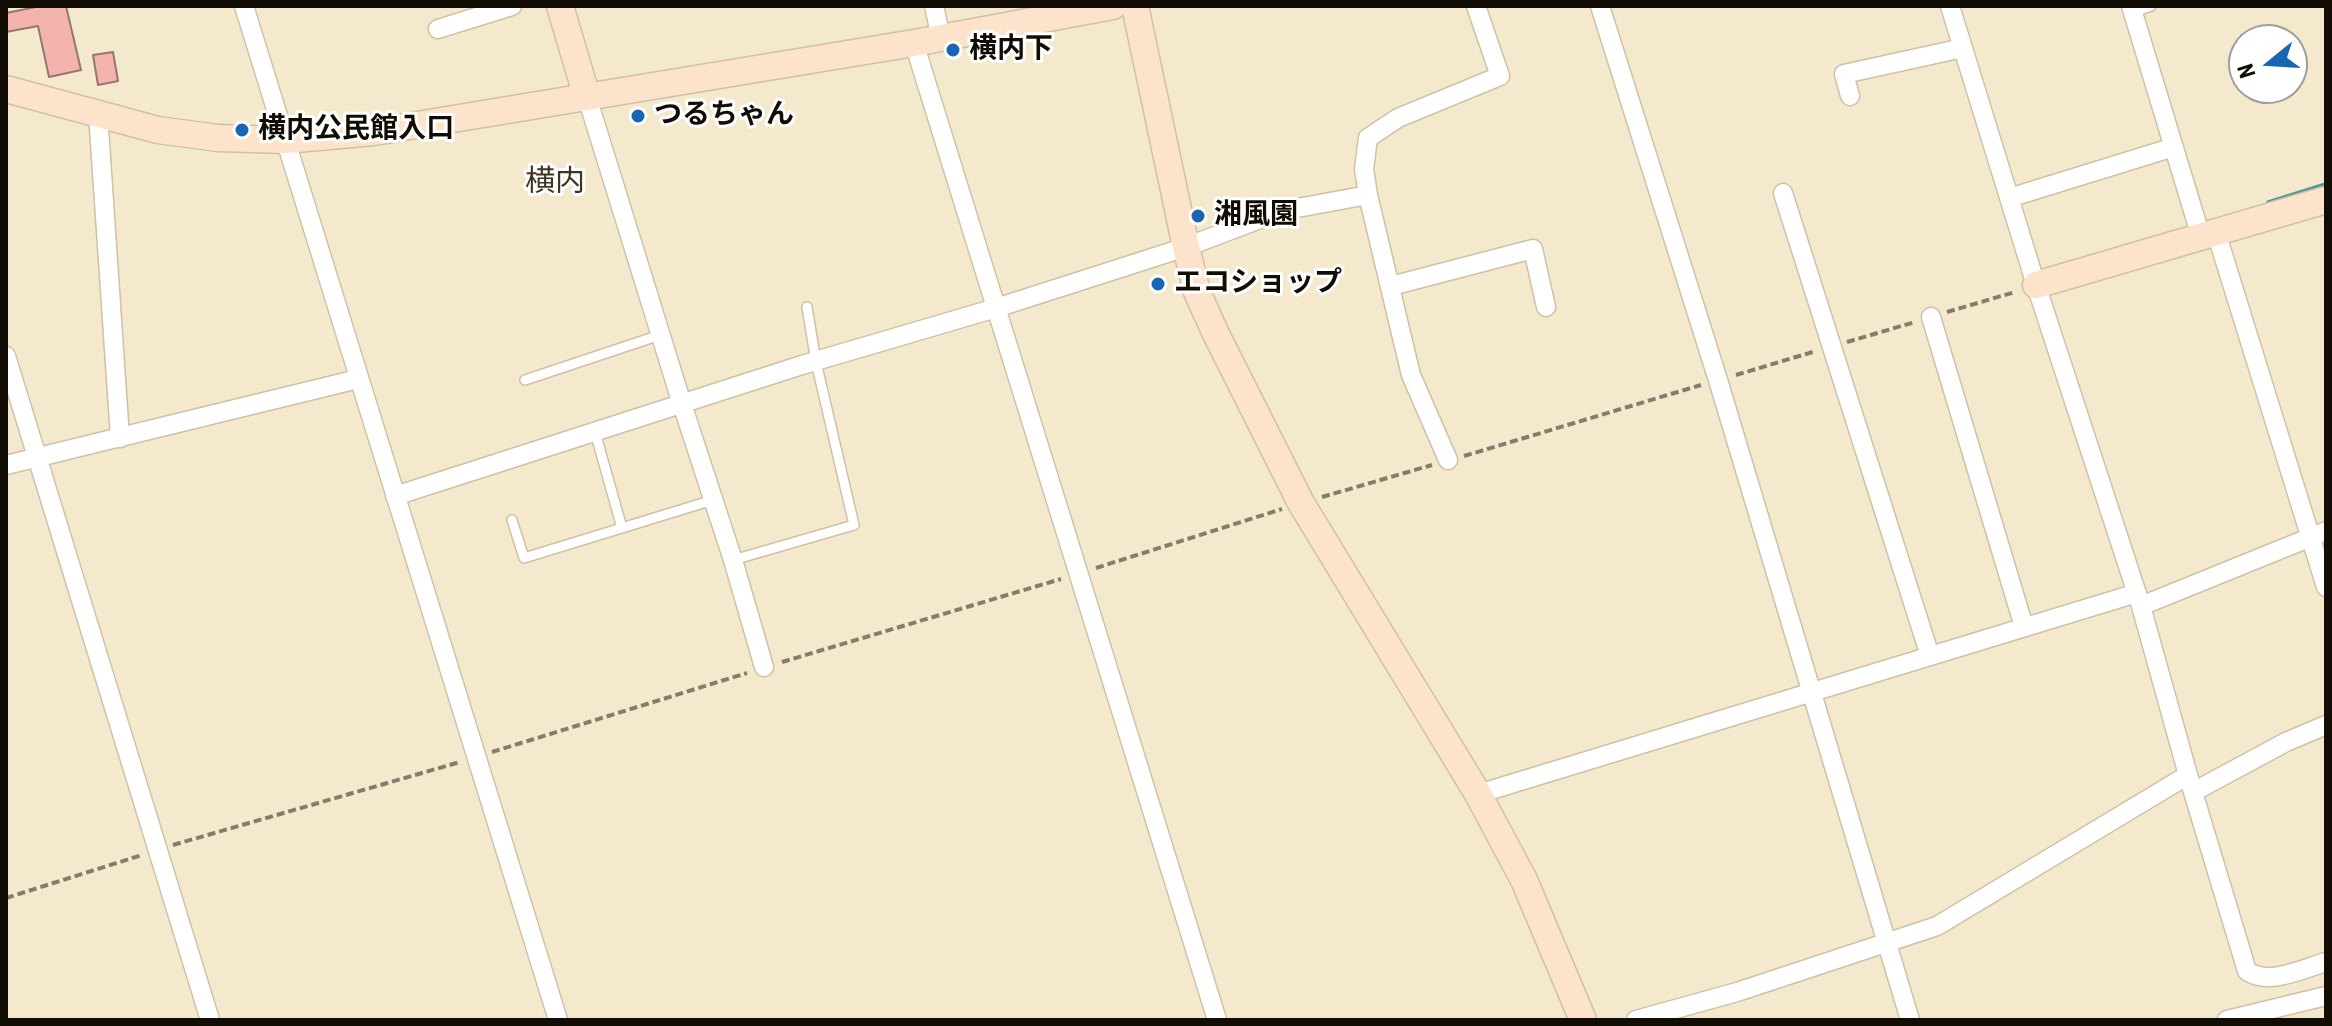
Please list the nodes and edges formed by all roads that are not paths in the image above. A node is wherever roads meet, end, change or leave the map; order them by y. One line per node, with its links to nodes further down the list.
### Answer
1 (244, 6): 19 (street)
2 (512, 6): 11 (street)
3 (560, 6): 17 (street)
4 (934, 6): 12 (street)
5 (1113, 6): 12 (street)
6 (1135, 6): 26 (street)
7 (1476, 6): 22 (street)
8 (1600, 6): 55 (street)
9 (1950, 6): 14 (street)
10 (2138, 8): 20 (street)
11 (438, 29)
12 (941, 38): 13 (street)
13 (914, 43): 17 (street); 31 (street)
14 (1963, 48): 16 (street); 23 (street)
15 (6, 89): 18 (street)
16 (1850, 96)
17 (587, 97): 19 (street); 33 (street)
18 (98, 113): 19 (street); 40 (street)
19 (285, 140): 36 (street)
20 (2174, 147): 23 (street); 25 (street)
21 (1783, 193): 53 (street)
22 (1368, 195): 26 (street); 28 (street)
23 (2009, 198): 27 (street)
24 (2326, 200): 25 (street)
25 (2209, 234): 27 (street); 48 (street)
26 (1186, 247): 31 (street); 58 (street)
27 (2036, 285): 51 (street)
28 (1391, 286): 30 (street); 42 (street)
29 (807, 307): 35 (lane)
30 (1546, 307)
31 (996, 308): 35 (street); 64 (street)
32 (1931, 317): 52 (street)
33 (660, 335): 37 (lane); 38 (street)
34 (6, 356): 41 (street)
35 (816, 362): 38 (street); 49 (lane)
36 (358, 379): 40 (street); 44 (street)
37 (525, 380)
38 (682, 404): 39 (street); 45 (street)
39 (595, 432): 44 (street); 47 (lane)
40 (120, 438): 41 (street)
41 (38, 457): 43 (street); 62 (street)
42 (1448, 460)
43 (6, 465)
44 (395, 496): 63 (street)
45 (713, 500): 47 (lane); 49 (street)
46 (512, 520): 47 (lane)
47 (622, 528)
48 (2318, 534): 50 (street); 51 (street)
49 (733, 560): 54 (street)
50 (2326, 587)
51 (2139, 599): 52 (street); 57 (street)
52 (2024, 627): 53 (street)
53 (1930, 656): 55 (street)
54 (764, 667)
55 (1813, 691): 58 (street); 59 (street)
56 (2326, 725): 57 (street)
57 (2190, 784): 59 (street); 60 (street)
58 (1478, 794): 65 (street)
59 (1885, 944): 66 (street); 67 (street)
60 (2326, 962)
61 (2326, 996): 68 (street)
62 (210, 1020)
63 (558, 1020)
64 (1217, 1020)
65 (1583, 1020)
66 (1636, 1020)
67 (1910, 1020)
68 (2227, 1020)

